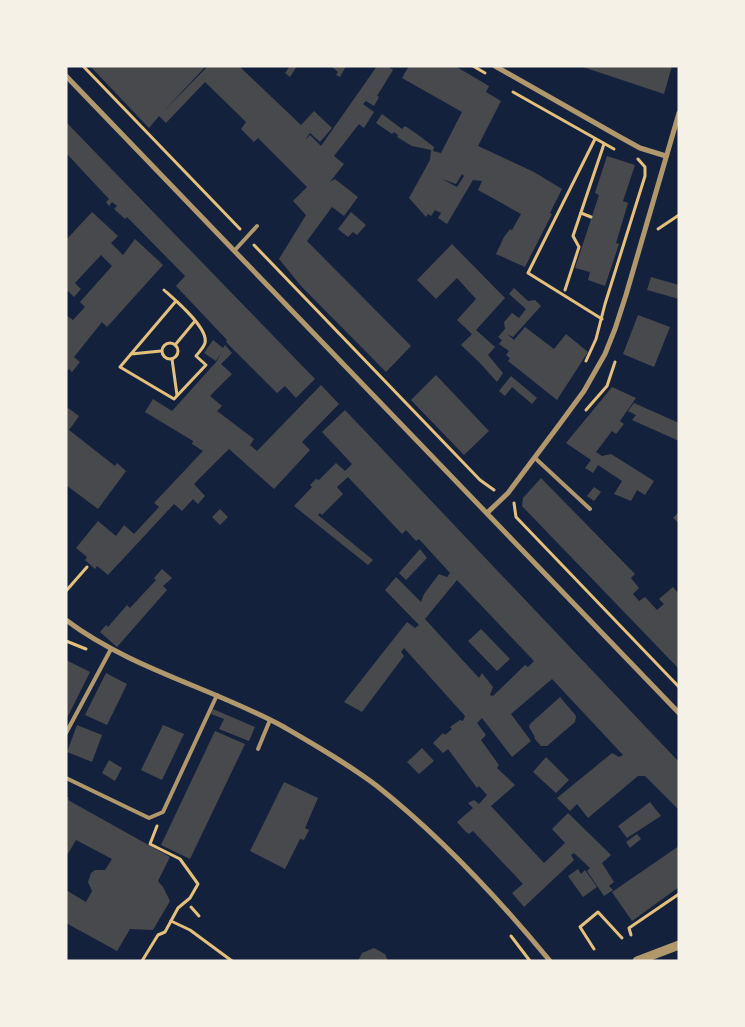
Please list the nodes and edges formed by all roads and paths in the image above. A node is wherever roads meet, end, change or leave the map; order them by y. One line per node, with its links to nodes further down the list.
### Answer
1 (83, 66): 15 (path)
2 (496, 66): 8 (street)
3 (66, 76): 16 (street)
4 (679, 113): 5 (street)
5 (676, 130): 8 (street)
6 (595, 139): 20 (path)
7 (604, 144): 10 (path)
8 (666, 156): 28 (street)
9 (637, 158): 20 (path)
10 (581, 213): 12 (path); 18 (path)
11 (679, 215): 14 (path)
12 (592, 217)
13 (257, 226): 15 (lane)
14 (658, 229)
15 (247, 237): 16 (lane); 29 (path)
16 (235, 250): 32 (street)
17 (164, 290): 19 (path)
18 (565, 290)
19 (176, 301): 21 (path); 24 (path)
20 (602, 319): 26 (path)
21 (195, 321): 22 (path); 27 (path)
22 (175, 345): 23 (path); 25 (path)
23 (162, 351): 24 (path); 25 (path)
24 (131, 354): 27 (path)
25 (172, 358): 27 (path)
26 (584, 364)
27 (178, 396)
28 (534, 458): 31 (lane); 32 (street)
29 (500, 486)
30 (514, 499): 39 (path)
31 (590, 510)
32 (487, 513): 41 (street)
33 (87, 567): 34 (path)
34 (66, 591)
35 (66, 620): 37 (street)
36 (66, 641): 38 (path)
37 (111, 648): 38 (lane); 40 (street)
38 (106, 658): 43 (lane)
39 (679, 687)
40 (217, 695): 42 (street); 46 (lane)
41 (679, 713)
42 (270, 720): 44 (lane); 59 (street)
43 (66, 733)
44 (258, 749)
45 (66, 778): 46 (lane)
46 (163, 812): 50 (path)
47 (679, 894): 52 (path)
48 (191, 907): 49 (path)
49 (199, 916)
50 (171, 921): 56 (path); 57 (path)
51 (507, 930): 58 (path)
52 (631, 935)
53 (622, 938): 55 (path)
54 (679, 945): 60 (street)
55 (594, 949)
56 (142, 961)
57 (232, 961)
58 (530, 961)
59 (550, 961)
60 (637, 961)

